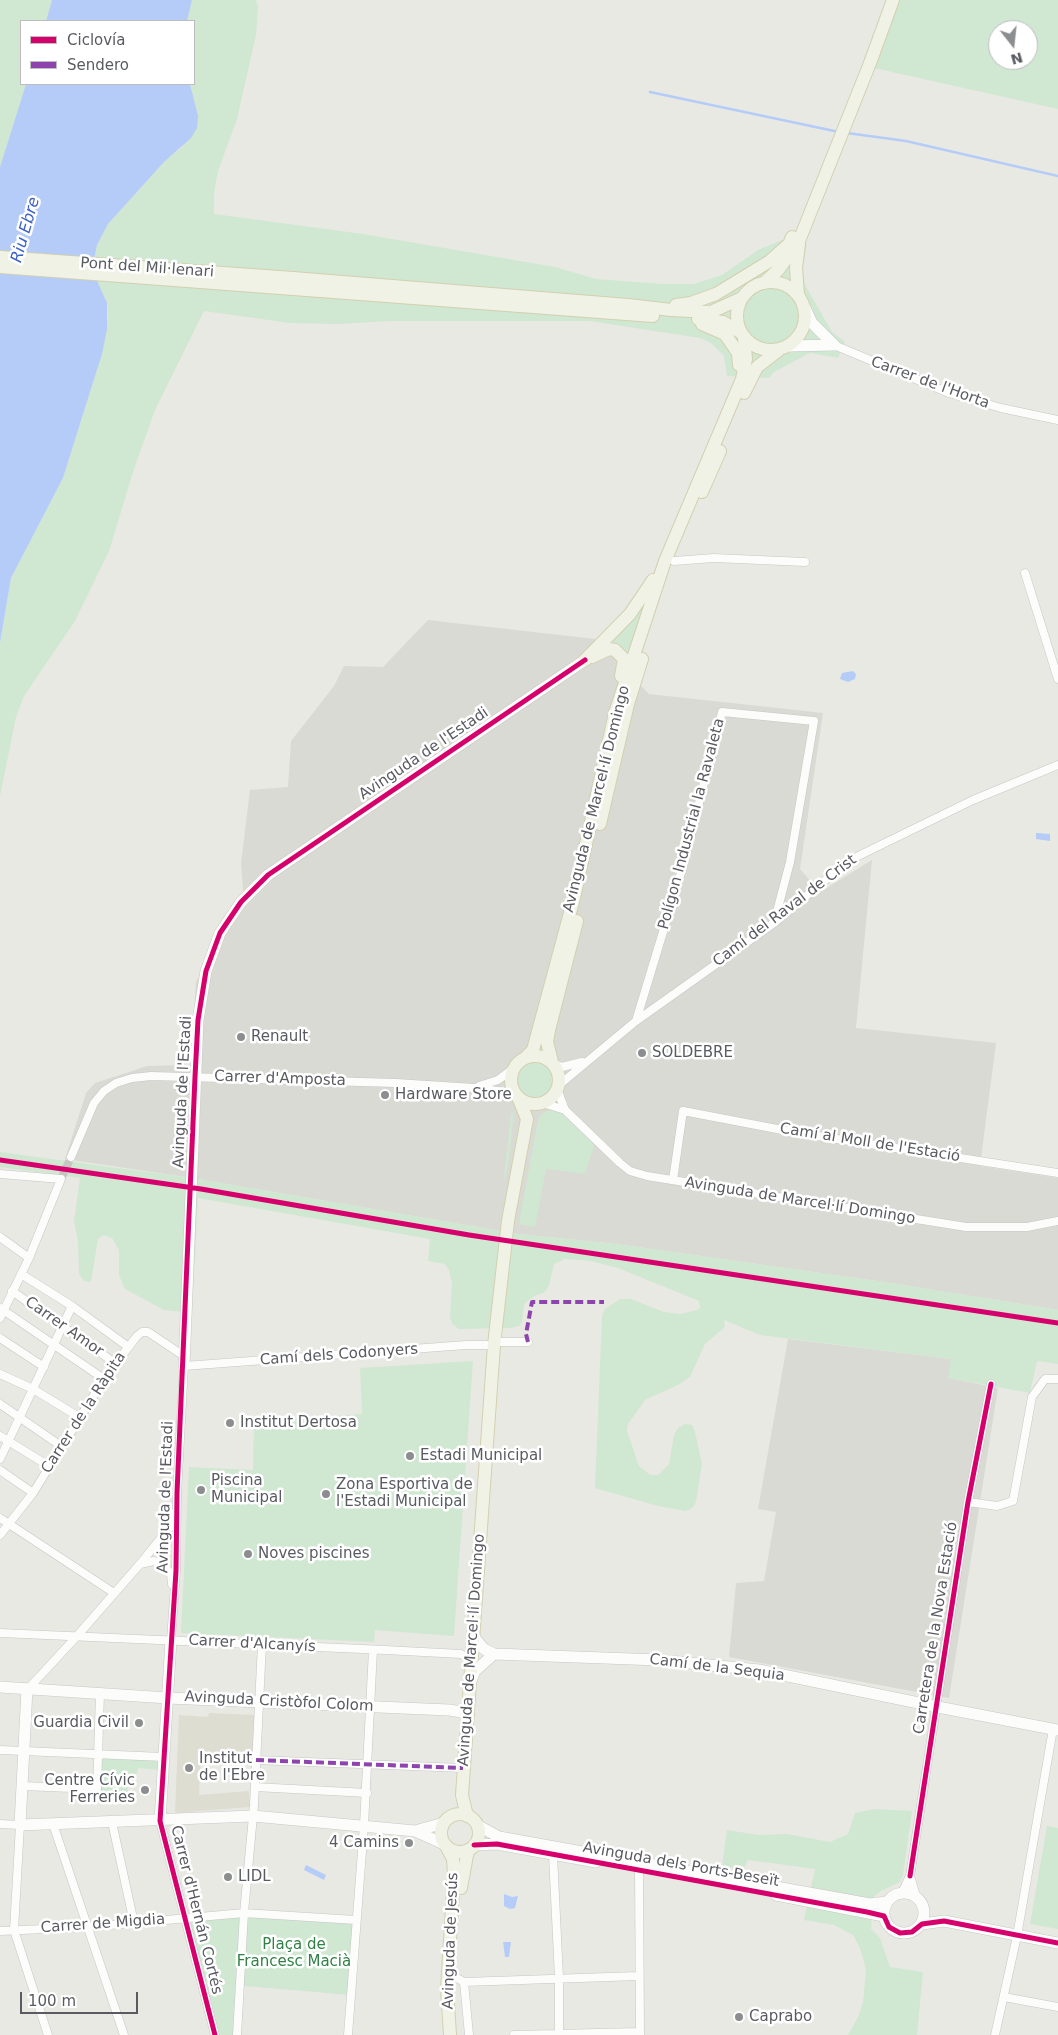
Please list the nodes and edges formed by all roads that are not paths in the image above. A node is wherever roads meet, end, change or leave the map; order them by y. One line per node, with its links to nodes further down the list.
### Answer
1 (893, 0): 2 (main road)
2 (823, 182): 3 (main road); 10 (main road)
3 (799, 241): 6 (main road); 8 (main road)
4 (0, 257): 7 (main road, Pont del Mil·lenari)
5 (0, 267): 7 (main road, Pont del Mil·lenari)
6 (764, 282): 8 (main road); 9 (main road)
7 (293, 283): 10 (main road); 12 (main road)
8 (798, 295): 11 (main road)
9 (742, 298): 10 (main road); 13 (main road)
10 (628, 305)
11 (805, 308): 14 (street); 15 (main road)
12 (686, 319): 13 (main road); 16 (main road)
13 (742, 335): 15 (main road); 16 (main road)
14 (834, 345): 15 (street); 17 (street, Carrer de l'Horta)
15 (784, 348): 18 (main road)
16 (732, 402): 18 (main road, Avinguda de Marcel·lí Domingo)
17 (1058, 420)
18 (669, 561): 19 (street); 21 (main road); 23 (main road, Avinguda de Marcel·lí Domingo); 29 (main road)
19 (805, 562)
20 (1025, 573): 22 (street)
21 (585, 660): 23 (main road); 31 (street, Avinguda de l'Estadi)
22 (1058, 679)
23 (615, 713): 27 (main road, Avinguda de Marcel·lí Domingo)
24 (1058, 765): 25 (street, Camí del Raval de Crist)
25 (774, 923): 26 (street, Camí del Raval de Crist); 26 (street, Polígon Industrial la Ravaleta)
26 (636, 1021): 28 (street, Camí del Raval de Crist)
27 (525, 1058): 29 (main road); 30 (main road)
28 (584, 1061): 29 (street); 32 (street, Camí del Raval de Crist)
29 (553, 1063): 32 (main road)
30 (513, 1069): 33 (street); 34 (main road)
31 (195, 1077): 33 (street, Carrer d'Amposta); 38 (street, Carrer d'Amposta); 56 (street, Avinguda de l'Estadi)
32 (558, 1087): 35 (main road); 36 (street)
33 (474, 1088): 34 (street, Carrer d'Amposta)
34 (516, 1095): 35 (main road); 37 (main road)
35 (541, 1103): 36 (street); 37 (main road)
36 (565, 1110): 41 (street, Avinguda de Marcel·lí Domingo)
37 (527, 1119): 54 (main road, Avinguda de Marcel·lí Domingo)
38 (71, 1157)
39 (1058, 1173): 41 (street, Camí al Moll de l'Estació)
40 (0, 1174): 44 (street)
41 (673, 1180): 42 (street, Avinguda de Marcel·lí Domingo)
42 (1058, 1221)
43 (0, 1236): 44 (street)
44 (29, 1258): 45 (street)
45 (21, 1274): 46 (street); 47 (street)
46 (12, 1291): 48 (street); 50 (street, Carrer Amor)
47 (72, 1306): 50 (street); 55 (street)
48 (2, 1309): 49 (street); 53 (street)
49 (0, 1318)
50 (62, 1326): 53 (street); 57 (street, Carrer Amor)
51 (0, 1338): 58 (street)
52 (528, 1342): 54 (street, Camí dels Codonyers)
53 (54, 1344): 58 (street); 60 (street)
54 (495, 1344): 56 (street, Camí dels Codonyers); 86 (main road, Avinguda de Marcel·lí Domingo)
55 (127, 1346): 56 (street, Carrer de la Ràpita); 57 (street, Carrer de la Ràpita)
56 (184, 1361): 74 (street, Avinguda de l'Estadi)
57 (115, 1363): 60 (street, Carrer de la Ràpita)
58 (44, 1367): 63 (street)
59 (0, 1374): 63 (street)
60 (104, 1379): 65 (street, Carrer de la Ràpita)
61 (1058, 1379): 75 (street)
62 (991, 1384): 75 (street, Carretera de la Nova Estació)
63 (34, 1389): 65 (street); 66 (street)
64 (0, 1404): 66 (street)
65 (79, 1417): 69 (street, Carrer de la Ràpita)
66 (20, 1418): 68 (street); 69 (street)
67 (0, 1436): 68 (street)
68 (8, 1441): 70 (street); 71 (street)
69 (61, 1446): 71 (street, Carrer de la Ràpita)
70 (0, 1459)
71 (49, 1466): 73 (street, Carrer de la Ràpita)
72 (0, 1470): 73 (street)
73 (33, 1493): 77 (street, Carrer de la Ràpita)
74 (177, 1493): 78 (street); 80 (street, Avinguda de l'Estadi)
75 (968, 1502): 99 (street, Carretera de la Nova Estació)
76 (0, 1518): 77 (street)
77 (10, 1524): 79 (street, Carrer de la Ràpita); 82 (street)
78 (167, 1530): 80 (street); 81 (street)
79 (0, 1536)
80 (178, 1538): 83 (street, Avinguda de l'Estadi)
81 (140, 1564): 82 (street); 83 (street)
82 (114, 1593): 85 (street)
83 (172, 1611): 87 (street, Avinguda de l'Estadi)
84 (0, 1633): 85 (street, Carrer d'Alcanyís)
85 (77, 1636): 87 (street, Carrer d'Alcanyís); 94 (street)
86 (473, 1636): 90 (street); 91 (main road, Avinguda de Marcel·lí Domingo)
87 (171, 1640): 88 (street, Carrer d'Alcanyís); 96 (street, Carrer d'Hernán Cortés)
88 (262, 1644): 89 (street, Carrer d'Alcanyís); 97 (street)
89 (373, 1650): 91 (street, Carrer d'Alcanyís); 98 (street)
90 (494, 1654): 92 (street); 99 (street, Camí de la Sequia)
91 (472, 1661): 92 (main road, Avinguda de Marcel·lí Domingo)
92 (469, 1684): 100 (main road, Avinguda de Marcel·lí Domingo)
93 (0, 1686): 94 (street, Avinguda Cristòfol Colom)
94 (27, 1690): 95 (street, Avinguda Cristòfol Colom); 103 (street)
95 (100, 1693): 96 (street, Avinguda Cristòfol Colom); 104 (street)
96 (168, 1698): 97 (street, Avinguda Cristòfol Colom); 105 (street, Carrer d'Hernán Cortés)
97 (258, 1701): 98 (street, Avinguda Cristòfol Colom); 106 (street)
98 (370, 1706): 100 (street, Avinguda Cristòfol Colom); 107 (street)
99 (938, 1707): 101 (street, Camí de la Sequia); 128 (street, Carretera de la Nova Estació)
100 (468, 1713): 108 (main road, Avinguda de Marcel·lí Domingo)
101 (1055, 1729): 143 (street)
102 (0, 1750): 103 (street)
103 (25, 1752): 104 (street); 109 (street)
104 (99, 1755): 105 (street); 109 (street)
105 (163, 1757): 115 (street, Carrer d'Hernán Cortés)
106 (256, 1760): 107 (street); 110 (street)
107 (367, 1765): 108 (street); 111 (street)
108 (463, 1768): 112 (main road, Avinguda de Marcel·lí Domingo)
109 (22, 1786): 119 (street)
110 (255, 1787): 111 (street); 113 (street)
111 (366, 1793): 121 (street)
112 (462, 1794): 114 (main road, Avinguda de Marcel·lí Domingo); 116 (main road, Avinguda de Marcel·lí Domingo)
113 (254, 1816): 115 (street); 121 (street); 133 (street)
114 (467, 1816): 116 (main road); 122 (main road)
115 (160, 1820): 117 (street); 135 (street, Carrer d'Hernán Cortés)
116 (447, 1820): 123 (street); 124 (main road)
117 (112, 1822): 120 (street); 138 (street)
118 (0, 1824): 119 (street)
119 (20, 1824): 120 (street); 141 (street)
120 (53, 1824): 140 (street)
121 (364, 1825): 123 (street); 136 (street)
122 (477, 1825): 125 (main road); 131 (street, Avinguda dels Ports-Beseït)
123 (415, 1831): 124 (street)
124 (446, 1846): 125 (main road); 157 (main road, Avinguda de Jesús)
125 (471, 1848): 126 (street, Avinguda dels Ports-Beseït); 147 (main road, Avinguda de Jesús)
126 (553, 1855): 127 (street, Avinguda dels Ports-Beseït); 146 (street)
127 (639, 1869): 134 (street, Avinguda dels Ports-Beseït); 145 (street)
128 (910, 1876): 129 (street, Carretera de la Nova Estació); 130 (street, Carretera de la Nova Estació)
129 (902, 1893): 130 (street); 131 (street)
130 (916, 1896): 132 (street)
131 (887, 1902): 134 (street)
132 (924, 1910): 137 (street); 139 (street)
133 (244, 1913): 135 (street, Carrer de Migdia); 136 (street, Carrer de Migdia); 155 (street)
134 (884, 1916): 139 (street)
135 (185, 1918): 138 (street, Carrer de Migdia); 154 (street, Carrer d'Hernán Cortés)
136 (356, 1920): 156 (street)
137 (944, 1921): 139 (street); 143 (street)
138 (134, 1923): 140 (street, Carrer de Migdia)
139 (922, 1924)
140 (88, 1927): 141 (street, Carrer de Migdia); 153 (street)
141 (14, 1930): 142 (street, Carrer de Migdia); 152 (street)
142 (0, 1931)
143 (1017, 1936): 144 (street); 148 (street)
144 (1058, 1944)
145 (638, 1976): 146 (street); 151 (street)
146 (559, 1978): 147 (street); 150 (street)
147 (459, 1980): 158 (main road, Avinguda de Jesús); 159 (street)
148 (1004, 1997): 149 (street); 161 (street)
149 (1058, 2007)
150 (559, 2034): 151 (street); 160 (street)
151 (640, 2034)
152 (48, 2035)
153 (124, 2035)
154 (215, 2035)
155 (237, 2035)
156 (348, 2035)
157 (450, 2035)
158 (458, 2035)
159 (470, 2035)
160 (514, 2035)
161 (995, 2035)

